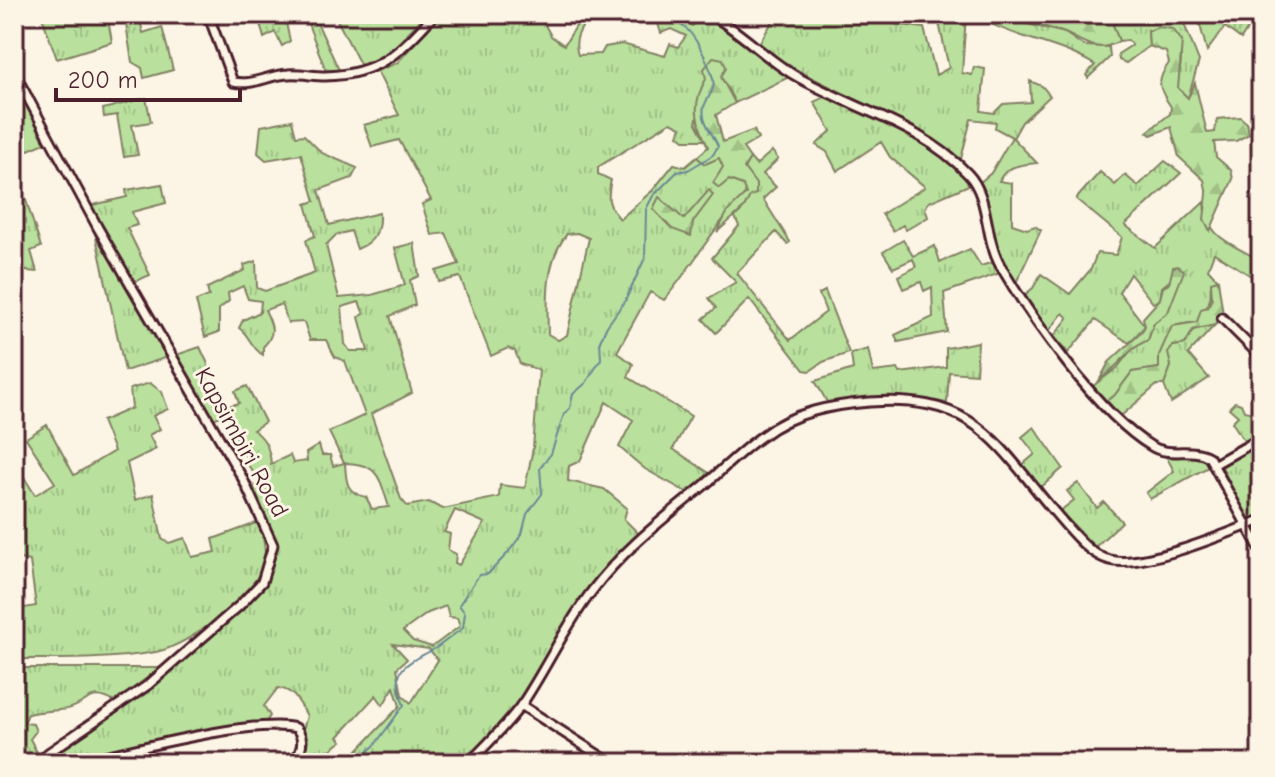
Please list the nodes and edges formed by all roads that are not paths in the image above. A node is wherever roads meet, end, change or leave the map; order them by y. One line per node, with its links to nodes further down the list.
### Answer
1 (208, 14): 2 (street)
2 (435, 14)
3 (710, 14): 8 (street)
4 (14, 72): 13 (street, Kapsimbiri Road)
5 (1222, 318): 6 (street)
6 (1261, 357)
7 (1261, 438): 8 (street)
8 (1215, 464): 10 (street)
9 (1261, 520): 10 (street)
10 (1248, 526): 11 (street); 12 (street)
11 (1261, 551)
12 (521, 705): 16 (street); 17 (street)
13 (39, 763)
14 (74, 763): 15 (street)
15 (294, 763)
16 (469, 763)
17 (611, 763)

